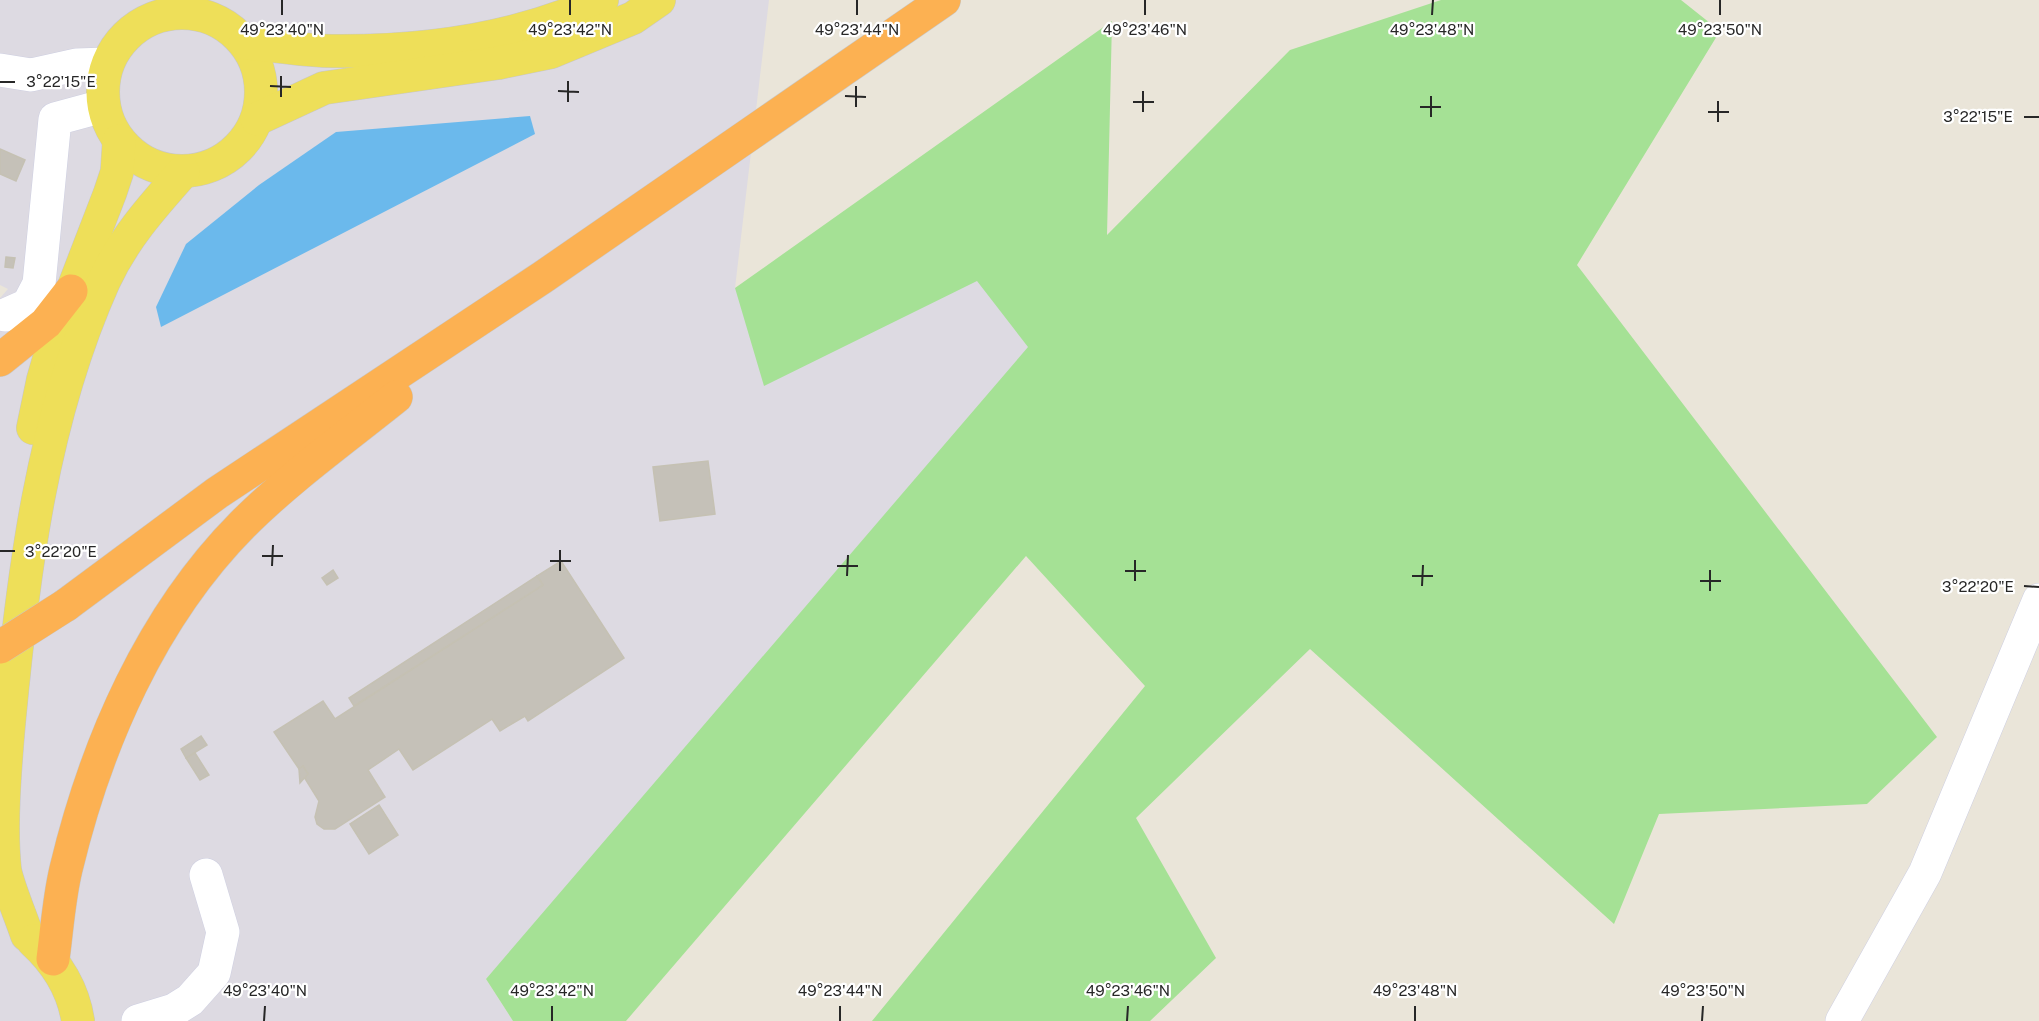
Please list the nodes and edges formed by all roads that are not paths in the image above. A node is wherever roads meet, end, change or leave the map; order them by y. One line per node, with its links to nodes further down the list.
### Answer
1 (129, 0): 7 (main road)
2 (602, 0): 6 (main road)
3 (659, 0): 10 (main road)
4 (944, 0): 13 (highway)
5 (196, 7): 6 (main road); 7 (main road)
6 (245, 43): 10 (main road)
7 (115, 50): 8 (street); 9 (main road)
8 (0, 70)
9 (103, 106): 11 (main road); 15 (street)
10 (257, 119): 12 (main road)
11 (119, 141): 12 (main road); 14 (main road)
12 (183, 172): 21 (main road)
13 (543, 277): 18 (highway, bridge); 22 (highway)
14 (71, 291): 16 (highway); 19 (main road)
15 (5, 315)
16 (0, 360)
17 (2039, 600): 26 (street)
18 (0, 647)
19 (0, 653)
20 (206, 875): 23 (street)
21 (13, 928): 22 (main road)
22 (53, 959): 24 (main road)
23 (176, 1016): 25 (street)
24 (78, 1021)
25 (138, 1021)
26 (1842, 1021)

